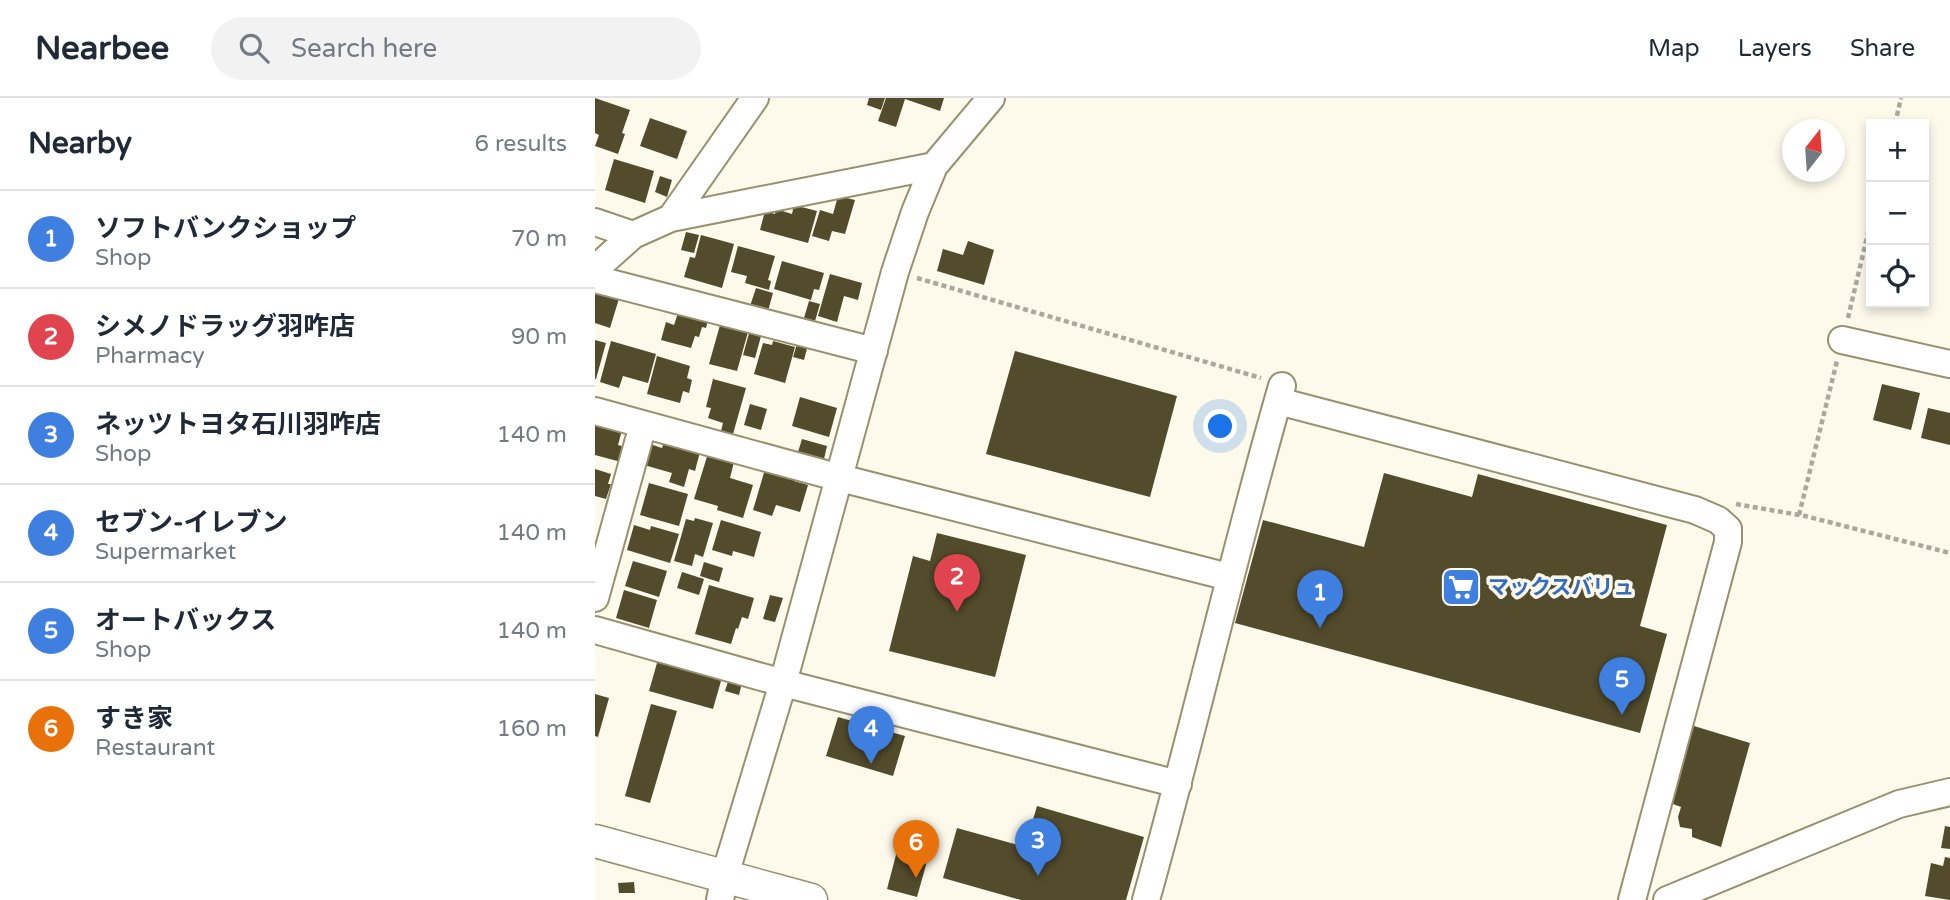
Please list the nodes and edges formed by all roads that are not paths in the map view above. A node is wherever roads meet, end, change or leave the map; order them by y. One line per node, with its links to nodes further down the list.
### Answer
1 (755, 98): 4 (street)
2 (991, 98): 3 (street)
3 (934, 166): 4 (street); 10 (street)
4 (671, 218): 6 (street)
5 (595, 222): 6 (street)
6 (633, 235): 7 (street)
7 (595, 269)
8 (595, 279): 10 (street)
9 (1842, 340): 11 (street)
10 (874, 351): 14 (street)
11 (1950, 365)
12 (595, 411): 13 (street)
13 (643, 425): 14 (street); 16 (street)
14 (840, 478): 15 (street); 18 (street)
15 (1229, 577): 19 (street); 25 (street)
16 (595, 598)
17 (595, 630): 18 (street)
18 (783, 683): 19 (street); 22 (street)
19 (1178, 783): 24 (street)
20 (1950, 792): 26 (street)
21 (595, 841): 22 (street)
22 (722, 888): 23 (street)
23 (811, 900)
24 (1146, 900)
25 (1632, 900)
26 (1667, 900)

